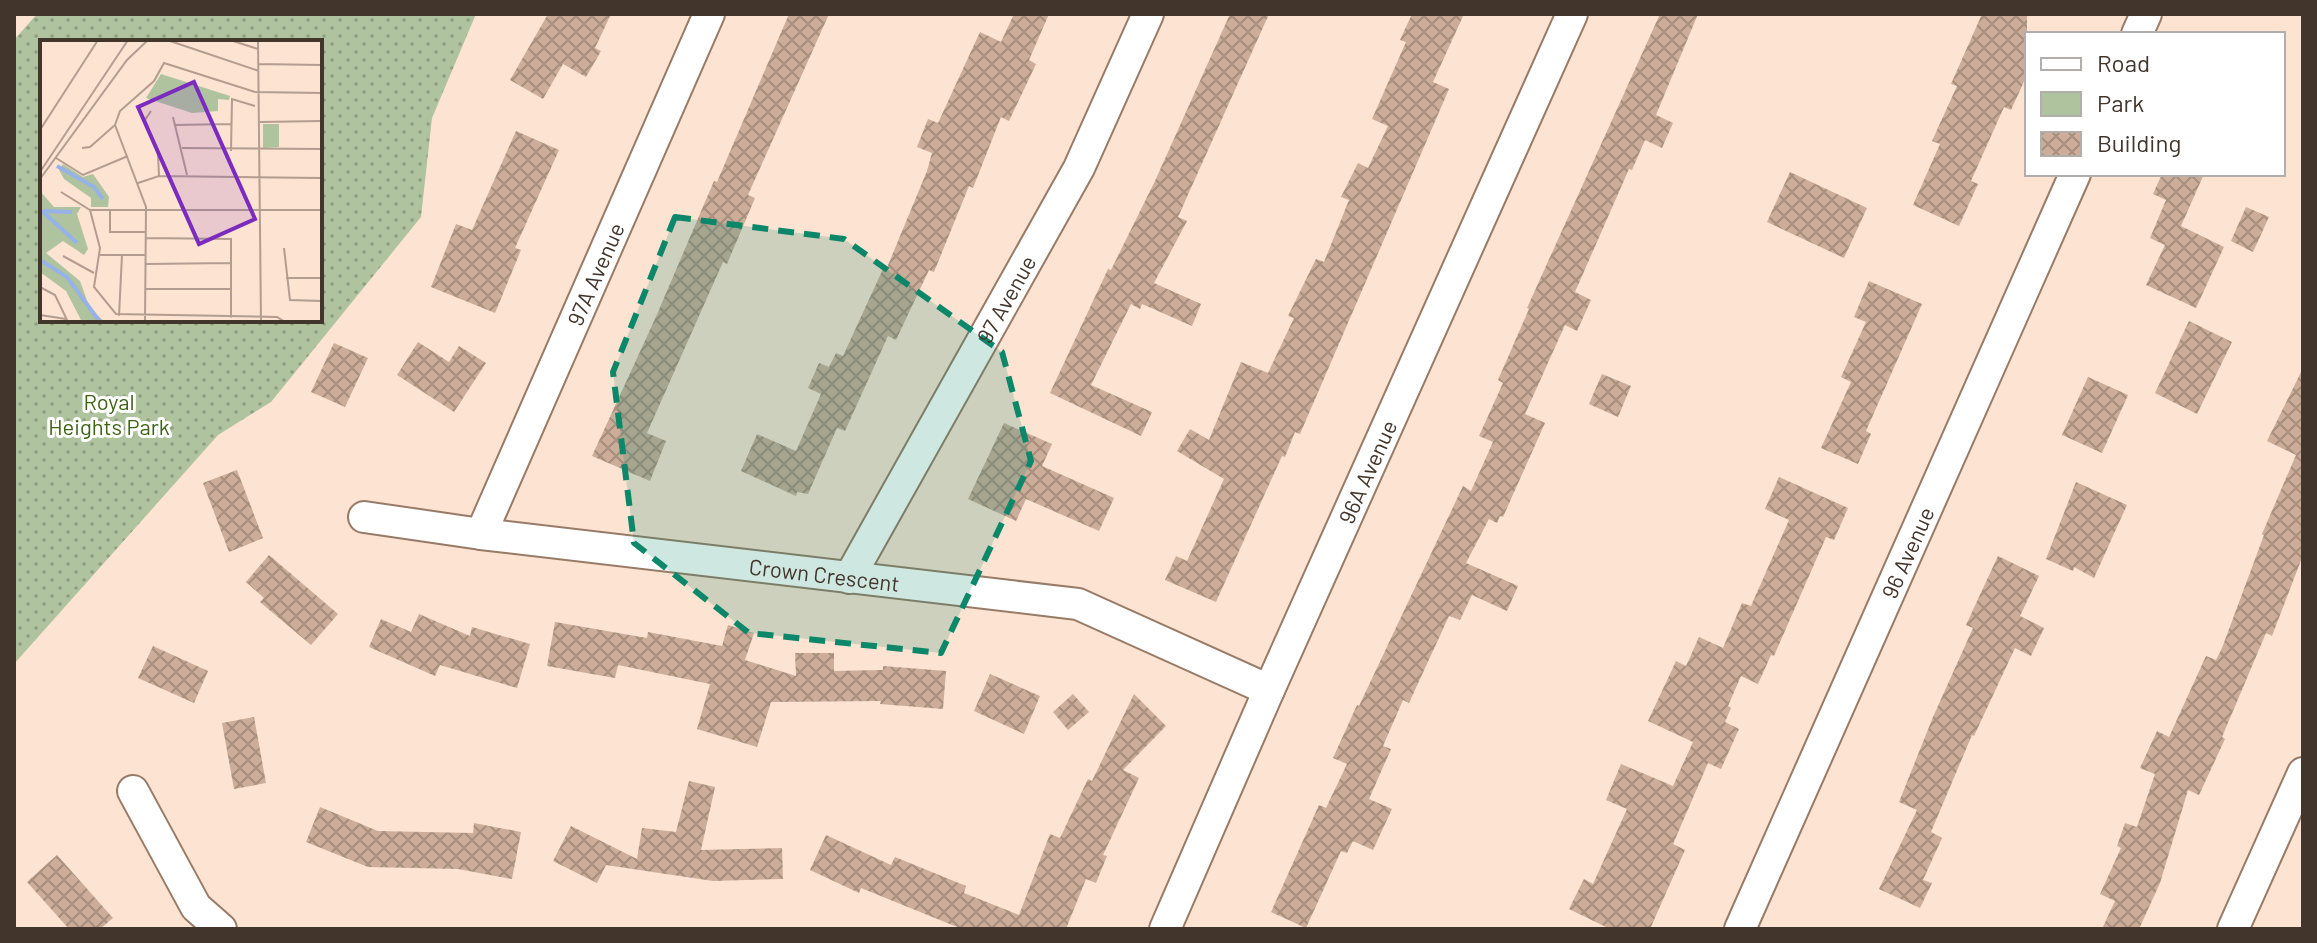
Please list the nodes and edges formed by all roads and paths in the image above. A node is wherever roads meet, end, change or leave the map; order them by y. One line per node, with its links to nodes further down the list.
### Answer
1 (709, 14): 6 (street, 97A Avenue)
2 (1148, 14): 7 (street, 97 Avenue)
3 (1572, 14): 8 (street, 96A Avenue)
4 (2074, 176): 13 (street, 96 Avenue)
5 (364, 517): 6 (street, Crown Crescent)
6 (481, 534): 7 (street, Crown Crescent)
7 (849, 578): 8 (street, Crown Crescent)
8 (1269, 690): 12 (street, 96A Avenue)
9 (2303, 773): 14 (street)
10 (133, 791): 11 (street)
11 (221, 929)
12 (1165, 929)
13 (1740, 929)
14 (2233, 929)

